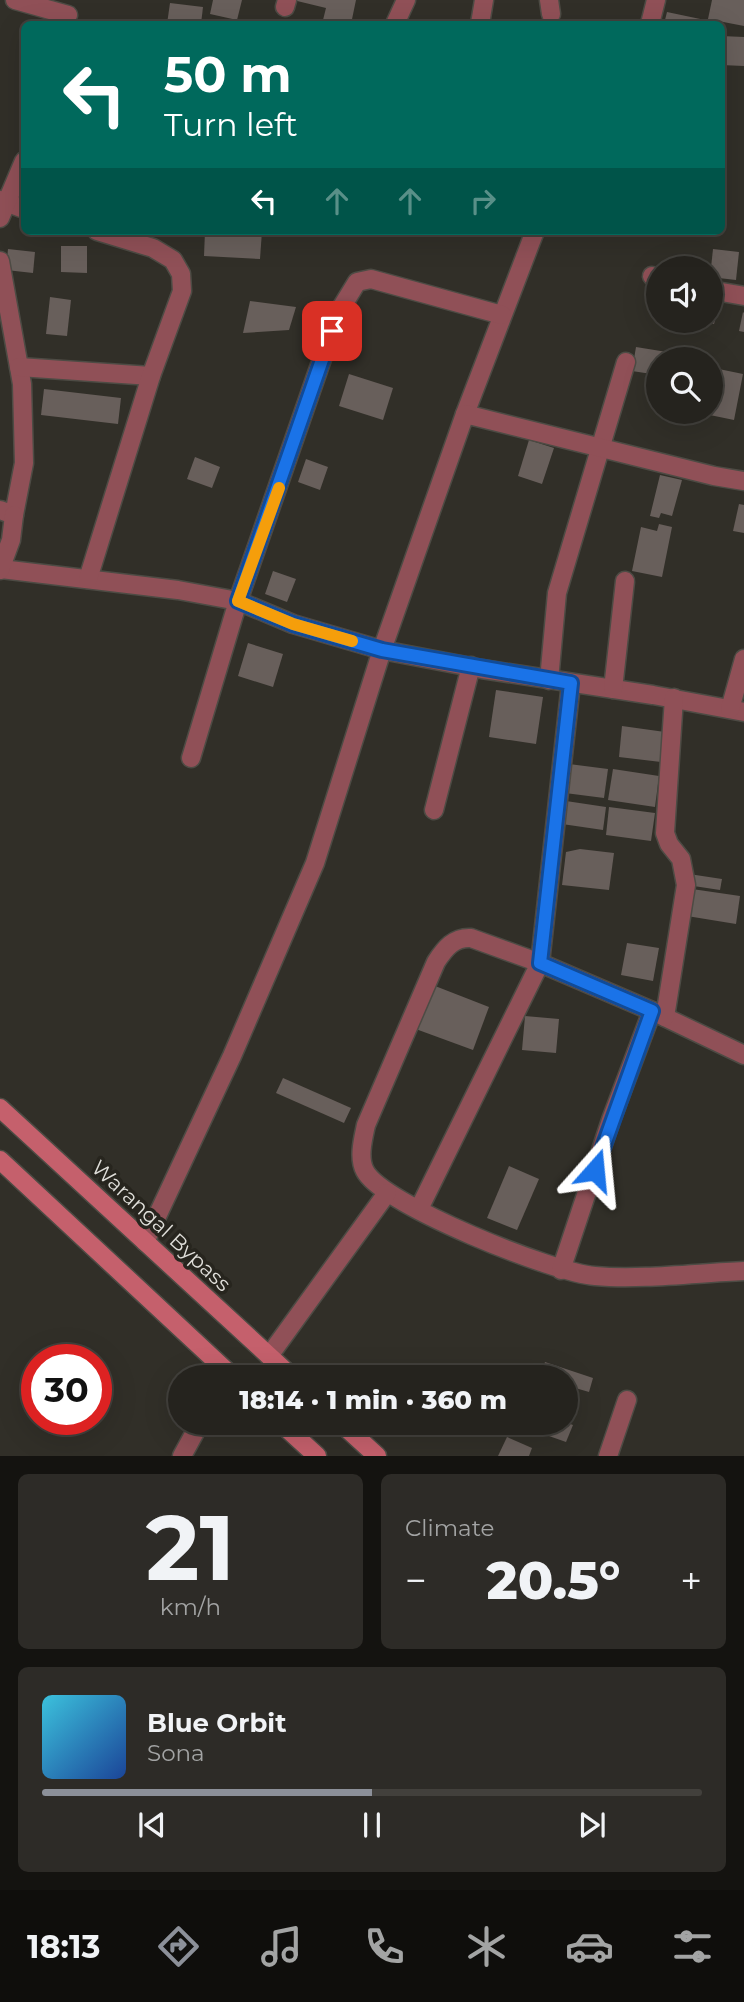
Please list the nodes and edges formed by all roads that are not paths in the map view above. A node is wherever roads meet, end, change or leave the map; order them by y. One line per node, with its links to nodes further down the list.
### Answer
1 (15, 0): 5 (street)
2 (406, 0): 6 (street)
3 (484, 0): 7 (street)
4 (656, 0): 8 (street)
5 (68, 13)
6 (396, 21)
7 (480, 21)
8 (651, 21)
9 (21, 170): 10 (street)
10 (8, 208)
11 (110, 235): 19 (street)
12 (533, 235): 16 (street)
13 (0, 261): 18 (street)
14 (723, 292): 15 (street)
15 (744, 296)
16 (502, 315): 20 (street); 27 (street)
17 (626, 362): 21 (street)
18 (19, 367): 19 (street); 23 (street)
19 (151, 376): 25 (street)
20 (465, 414): 21 (street); 28 (street)
21 (600, 447): 22 (street); 31 (street)
22 (744, 481)
23 (7, 512): 24 (street)
24 (0, 569): 25 (street)
25 (88, 579): 27 (street)
26 (625, 581): 33 (street)
27 (238, 601): 28 (street); 36 (street)
28 (382, 650): 30 (street); 45 (street)
29 (744, 659): 35 (street)
30 (471, 666): 31 (street); 37 (street)
31 (549, 680): 32 (street)
32 (571, 683): 33 (street); 38 (street)
33 (614, 689): 34 (street)
34 (674, 698): 35 (street); 39 (street)
35 (737, 710)
36 (191, 758)
37 (434, 810)
38 (540, 963): 39 (street); 43 (street); 44 (street)
39 (659, 1014): 40 (street); 46 (street)
40 (744, 1055)
41 (0, 1108): 45 (main road, Warangal Bypass)
42 (0, 1160): 49 (main road)
43 (387, 1193): 44 (street); 48 (street)
44 (419, 1209): 46 (street)
45 (145, 1242): 48 (main road, Warangal Bypass)
46 (561, 1270): 47 (street)
47 (744, 1271)
48 (269, 1356): 50 (main road, Warangal Bypass)
49 (216, 1365)
50 (279, 1365)
51 (626, 1400): 58 (street)
52 (193, 1435): 55 (street)
53 (294, 1435): 56 (main road)
54 (354, 1435): 57 (main road)
55 (182, 1456)
56 (317, 1456)
57 (377, 1456)
58 (608, 1456)

